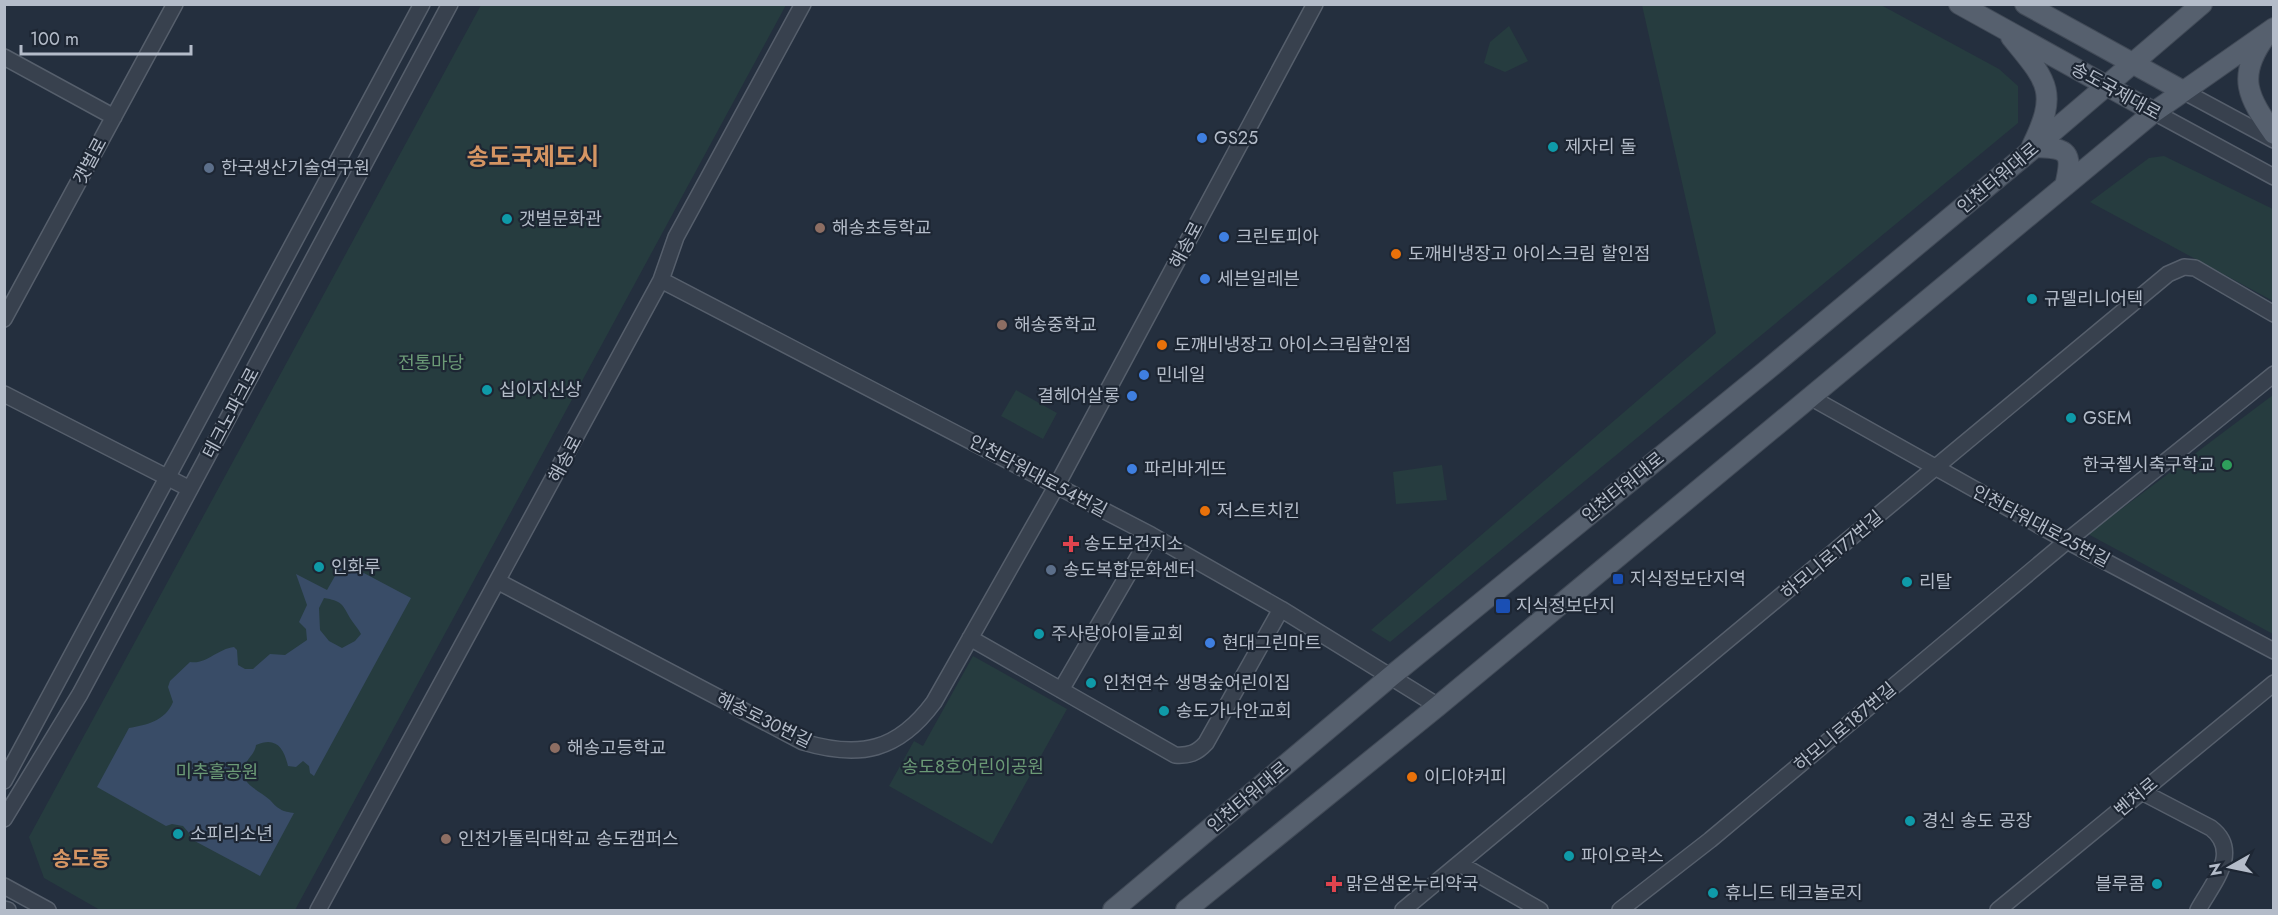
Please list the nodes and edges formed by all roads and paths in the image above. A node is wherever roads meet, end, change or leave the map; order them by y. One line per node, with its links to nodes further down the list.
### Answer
1 (175, 4): 16 (street, 갯벌로)
2 (422, 4): 29 (street, 테크노파크로)
3 (450, 4): 31 (street, 테크노파크로)
4 (803, 4): 22 (street, 해송로)
5 (1315, 4): 30 (street, 해송로)
6 (1959, 4): 10 (main road, 송도국제대로)
7 (2025, 4): 12 (main road, 송도국제대로)
8 (2202, 4): 12 (main road, 인천타워대로)
9 (2272, 29): 14 (main road); 17 (main road)
10 (2006, 30): 13 (main road, 송도국제대로); 19 (main road)
11 (4, 57): 16 (street)
12 (2132, 63): 13 (main road, 인천타워대로); 14 (main road, 송도국제대로)
13 (2109, 86): 15 (main road, 송도국제대로); 19 (main road, 인천타워대로)
14 (2183, 90): 15 (main road); 18 (street, 송도국제대로)
15 (2154, 112): 20 (street, 송도국제대로); 21 (main road)
16 (114, 117): 24 (street, 갯벌로)
17 (2274, 134)
18 (2274, 140)
19 (2032, 149): 21 (main road); 38 (main road, 인천타워대로)
20 (2274, 177)
21 (2065, 186): 27 (main road)
22 (662, 280): 30 (street, 인천타워대로54번길); 34 (street, 해송로)
23 (2274, 314): 28 (street, 하모니로177번길)
24 (4, 318)
25 (2274, 374): 33 (street, 하모니로187번길)
26 (4, 394): 29 (street)
27 (1810, 397): 28 (street, 인천타워대로25번길); 41 (main road)
28 (1936, 469): 33 (street, 인천타워대로25번길); 45 (street, 하모니로177번길)
29 (168, 476): 31 (street); 42 (street, 테크노파크로)
30 (1057, 485): 32 (street, 인천타워대로54번길); 36 (street, 해송로30번길)
31 (190, 489): 44 (street, 테크노파크로)
32 (1151, 535): 35 (street, 인천타워대로54번길); 40 (street)
33 (2067, 541): 37 (street, 인천타워대로25번길); 53 (street, 하모니로187번길)
34 (499, 582): 36 (street, 해송로30번길); 48 (street, 해송로)
35 (1281, 609): 38 (street, 인천타워대로54번길); 40 (street)
36 (970, 638): 40 (street)
37 (2274, 651)
38 (1390, 677): 41 (street, 인천타워대로54번길); 49 (main road, 인천타워대로)
39 (2274, 683): 43 (street, 벤처로)
40 (1061, 690)
41 (1438, 706): 50 (main road)
42 (4, 781)
43 (2142, 792): 54 (street, 벤처로); 55 (street)
44 (4, 819)
45 (1460, 864): 51 (street, 하모니로177번길); 52 (street)
46 (4, 886): 47 (street)
47 (48, 910)
48 (318, 910)
49 (1113, 910)
50 (1186, 910)
51 (1403, 910)
52 (1539, 910)
53 (1620, 910)
54 (2002, 910)
55 (2198, 910)

